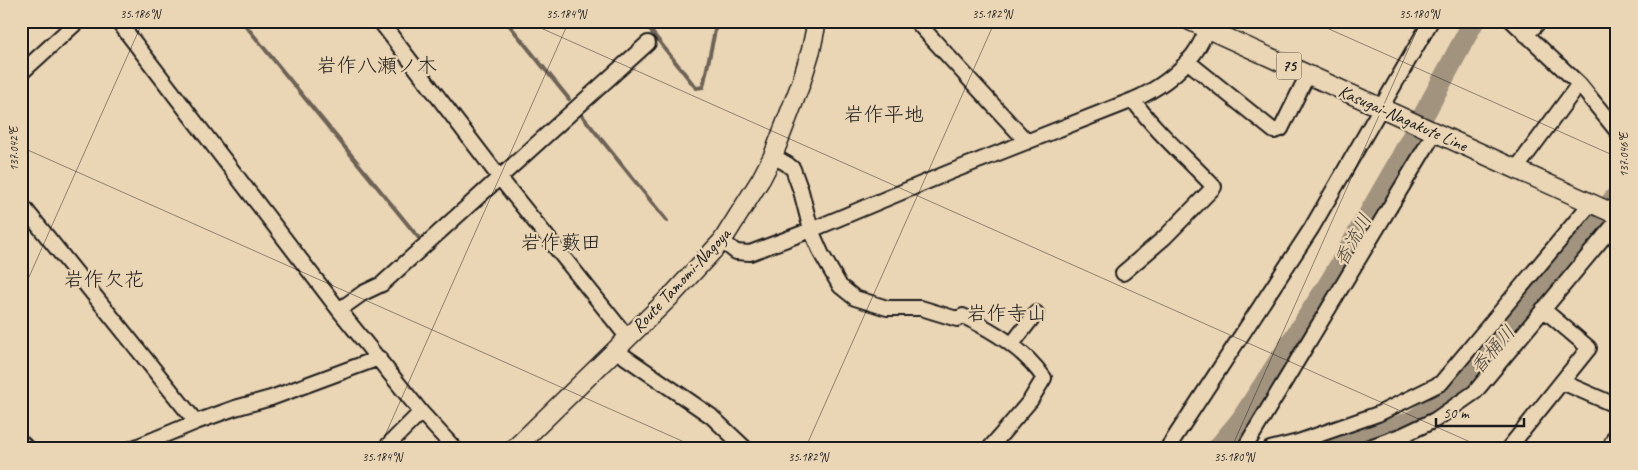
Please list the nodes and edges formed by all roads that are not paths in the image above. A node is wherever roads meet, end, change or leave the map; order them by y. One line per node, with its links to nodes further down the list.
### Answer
1 (78, 21): 14 (street)
2 (118, 21): 33 (street)
3 (380, 21): 24 (street)
4 (817, 21): 22 (main road, Route Tamomi-Nagoya)
5 (916, 21): 21 (street)
6 (1190, 21): 10 (main road, Kasugai-Nagakute Line / 75)
7 (1431, 21): 18 (street)
8 (1512, 21): 11 (street)
9 (1540, 21): 11 (street)
10 (1210, 25): 13 (street); 15 (main road, Kasugai-Nagakute Line / 75)
11 (1526, 35): 16 (street)
12 (648, 43): 24 (street)
13 (1187, 61): 15 (street); 17 (street)
14 (21, 73)
15 (1308, 74): 18 (main road, Kasugai-Nagakute Line / 75)
16 (1579, 84): 20 (street); 23 (street)
17 (1133, 100): 21 (street); 31 (street)
18 (1384, 109): 19 (main road, Kasugai-Nagakute Line / 75); 53 (street)
19 (1432, 131): 23 (main road, Kasugai-Nagakute Line / 75); 54 (street)
20 (1617, 131)
21 (1028, 142): 29 (street)
22 (773, 156): 29 (street); 30 (main road, Route Tamomi-Nagoya)
23 (1516, 168): 25 (main road, Kasugai-Nagakute Line / 75)
24 (500, 178): 33 (street); 35 (street)
25 (1591, 203): 27 (main road, Kasugai-Nagakute Line / 75); 45 (street)
26 (21, 204): 41 (street)
27 (1617, 215)
28 (1617, 221): 32 (street)
29 (811, 230): 30 (street); 36 (street)
30 (722, 241): 35 (main road, Route Tamomi-Nagoya)
31 (1123, 273)
32 (1543, 309): 38 (street); 42 (street)
33 (339, 310): 37 (street)
34 (1036, 313): 36 (street)
35 (622, 344): 50 (main road, Route Tamomi-Nagoya); 51 (street)
36 (1012, 344): 52 (street)
37 (379, 358): 40 (street); 41 (street)
38 (1562, 382): 39 (street); 58 (street)
39 (1617, 406)
40 (422, 412): 48 (street); 49 (street)
41 (196, 422): 47 (street)
42 (1403, 435): 56 (street); 57 (street)
43 (1617, 436): 59 (main road)
44 (21, 442): 46 (street)
45 (1300, 445): 55 (street)
46 (28, 449)
47 (131, 449)
48 (384, 449)
49 (455, 449)
50 (514, 449)
51 (746, 449)
52 (989, 449)
53 (1167, 449)
54 (1244, 449)
55 (1270, 449)
56 (1364, 449)
57 (1408, 449)
58 (1508, 449)
59 (1611, 449)

